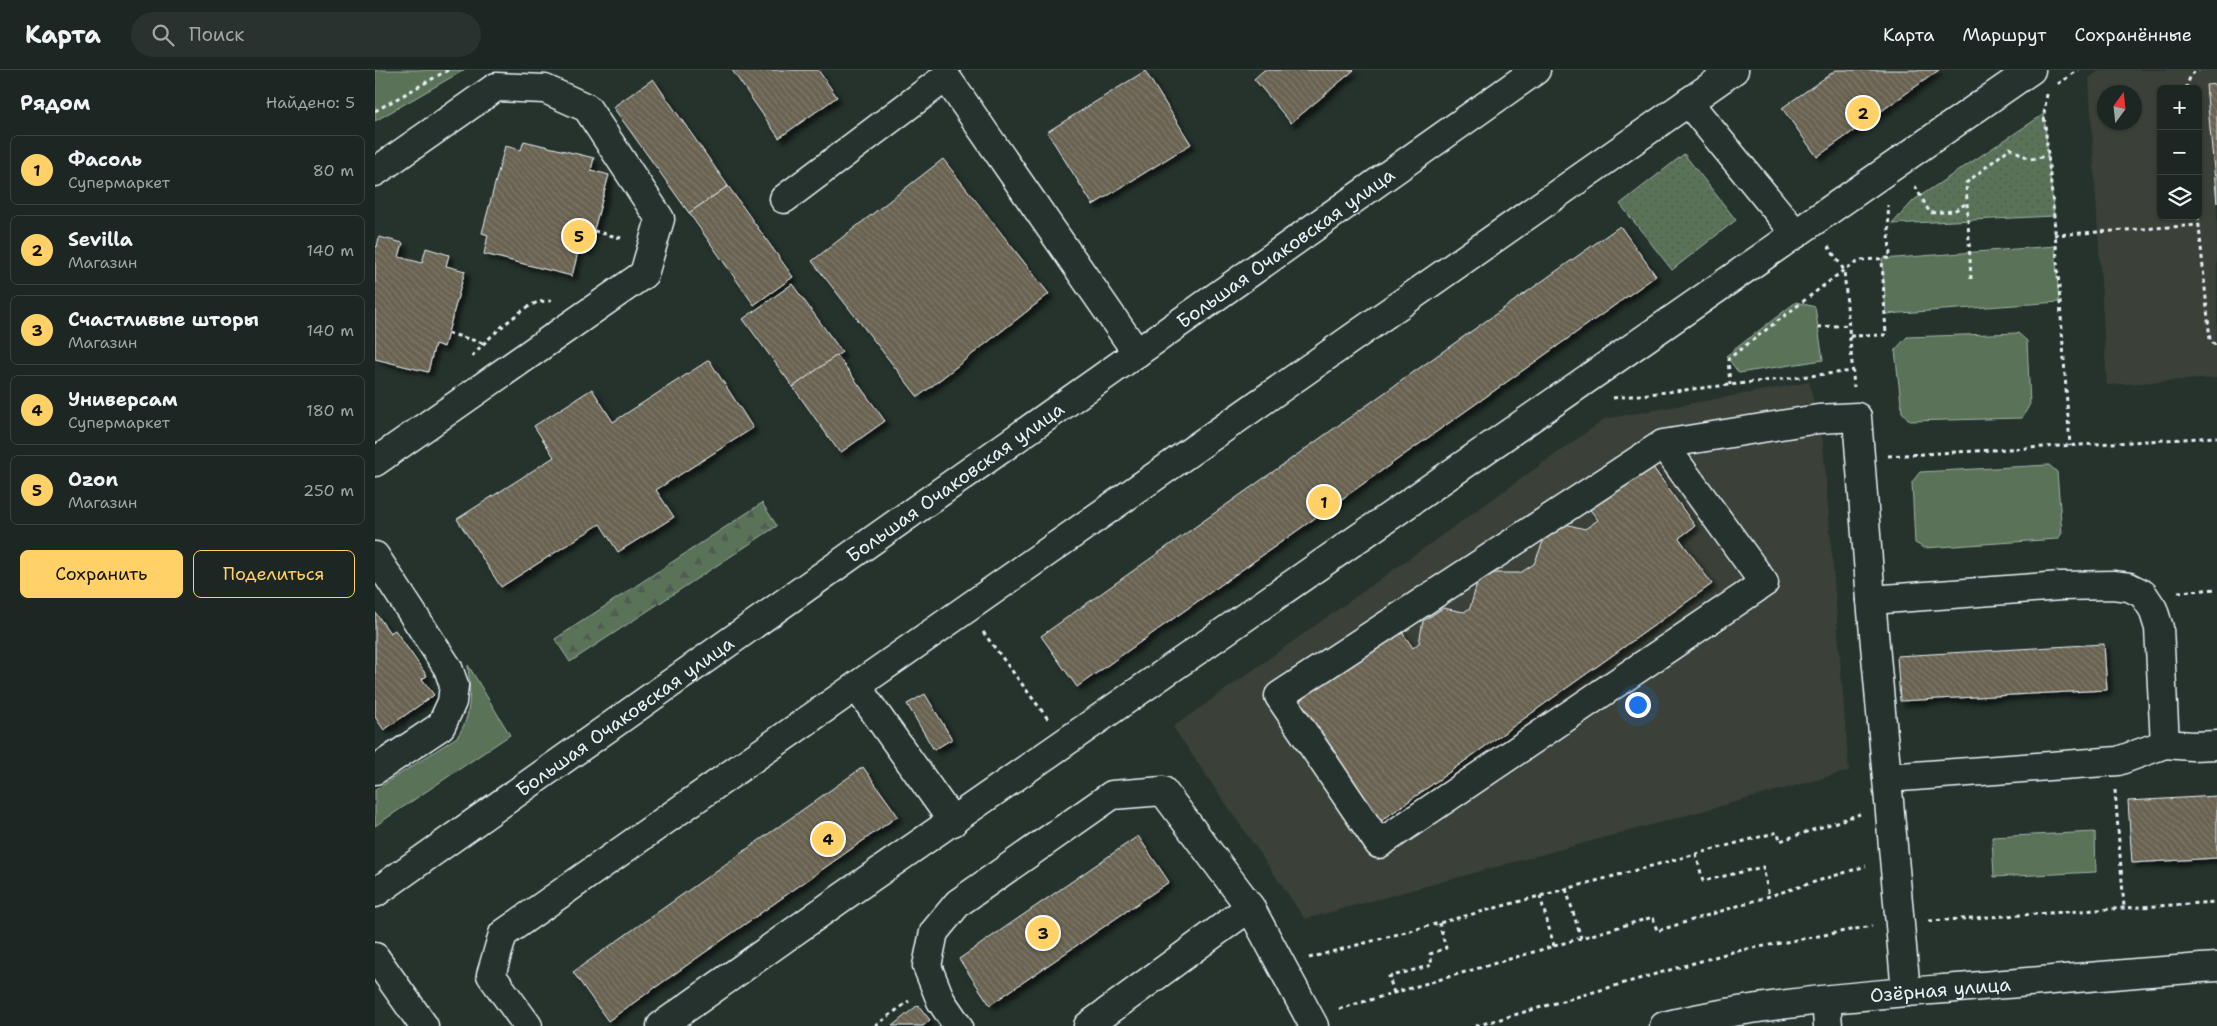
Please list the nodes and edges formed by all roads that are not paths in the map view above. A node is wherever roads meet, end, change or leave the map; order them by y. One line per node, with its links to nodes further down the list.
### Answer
1 (1535, 70): 8 (street, Большая Очаковская улица)
2 (1734, 70): 4 (street)
3 (2031, 70): 7 (street)
4 (1688, 102): 7 (street); 13 (street)
5 (375, 172): 10 (street)
6 (784, 199): 8 (street)
7 (1804, 228): 18 (street)
8 (1137, 353): 19 (street, Большая Очаковская улица)
9 (1663, 444): 9 (street); 12 (street)
10 (375, 462)
11 (375, 556): 16 (street)
12 (1871, 600): 14 (street); 17 (street)
13 (857, 686): 18 (street); 27 (street)
14 (2165, 744): 15 (street); 17 (street)
15 (2217, 745)
16 (375, 770)
17 (1887, 778): 23 (street)
18 (953, 822): 28 (street)
19 (375, 893)
20 (1250, 907): 25 (street); 29 (street); 30 (street)
21 (375, 957): 26 (street)
22 (2217, 967): 23 (street, Озёрная улица)
23 (1906, 992): 24 (street, Озёрная улица)
24 (1827, 1013): 31 (street, Озёрная улица)
25 (1323, 1019)
26 (424, 1026)
27 (528, 1026)
28 (661, 1026)
29 (958, 1026)
30 (1088, 1026)
31 (1664, 1026)

